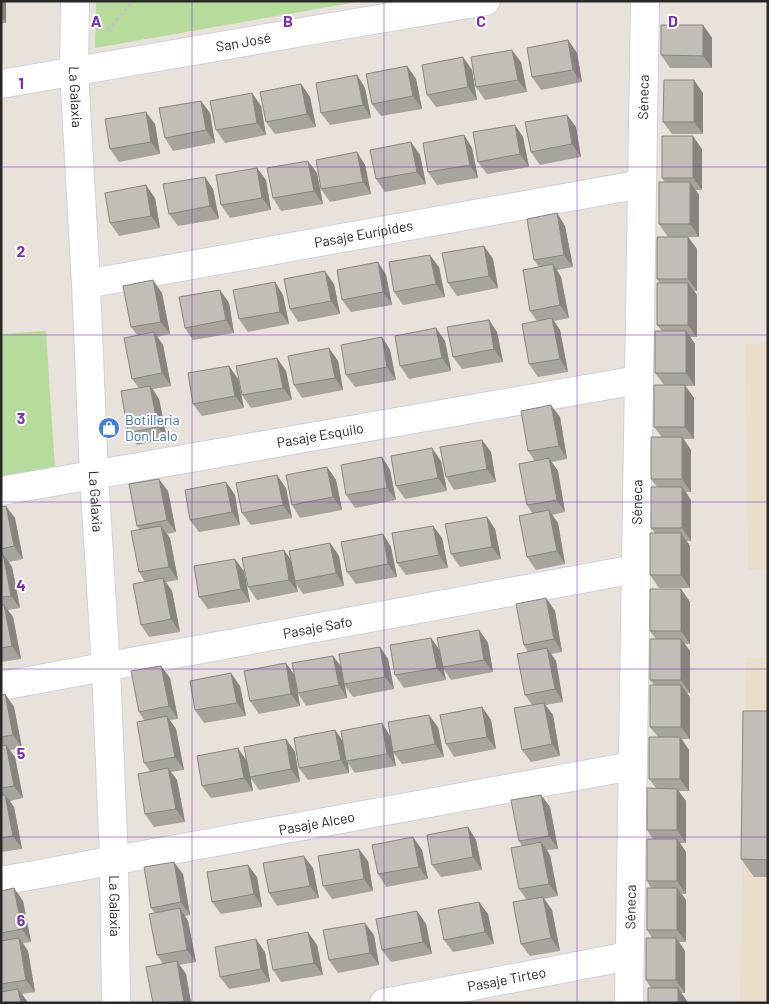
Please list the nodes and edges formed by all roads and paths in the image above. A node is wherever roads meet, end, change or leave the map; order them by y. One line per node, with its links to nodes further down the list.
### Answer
1 (75, 1): 5 (street, La Galaxia)
2 (486, 1): 4 (street, San José)
3 (645, 1): 7 (street, Séneca)
4 (388, 9): 5 (street, San José)
5 (74, 71): 6 (street, San José); 8 (street, La Galaxia)
6 (1, 84)
7 (642, 184): 8 (street, Pasaje Eurípides); 9 (street, Séneca)
8 (86, 284): 10 (street, La Galaxia)
9 (638, 380): 10 (street, Pasaje Esquilo); 12 (street, Séneca)
10 (94, 474): 11 (street, Pasaje Esquilo); 13 (street, La Galaxia)
11 (1, 491)
12 (635, 569): 13 (street, Pasaje Safo); 15 (street, Séneca)
13 (106, 668): 14 (street, Pasaje Safo); 16 (street, La Galaxia)
14 (1, 686)
15 (632, 766): 16 (street, Pasaje Alceo); 18 (street, Séneca)
16 (114, 860): 17 (street, Pasaje Alceo); 19 (street, La Galaxia)
17 (1, 881)
18 (629, 956): 20 (street, Pasaje Tirteo); 21 (street, Séneca)
19 (116, 1003)
20 (384, 1003)
21 (629, 1003)

